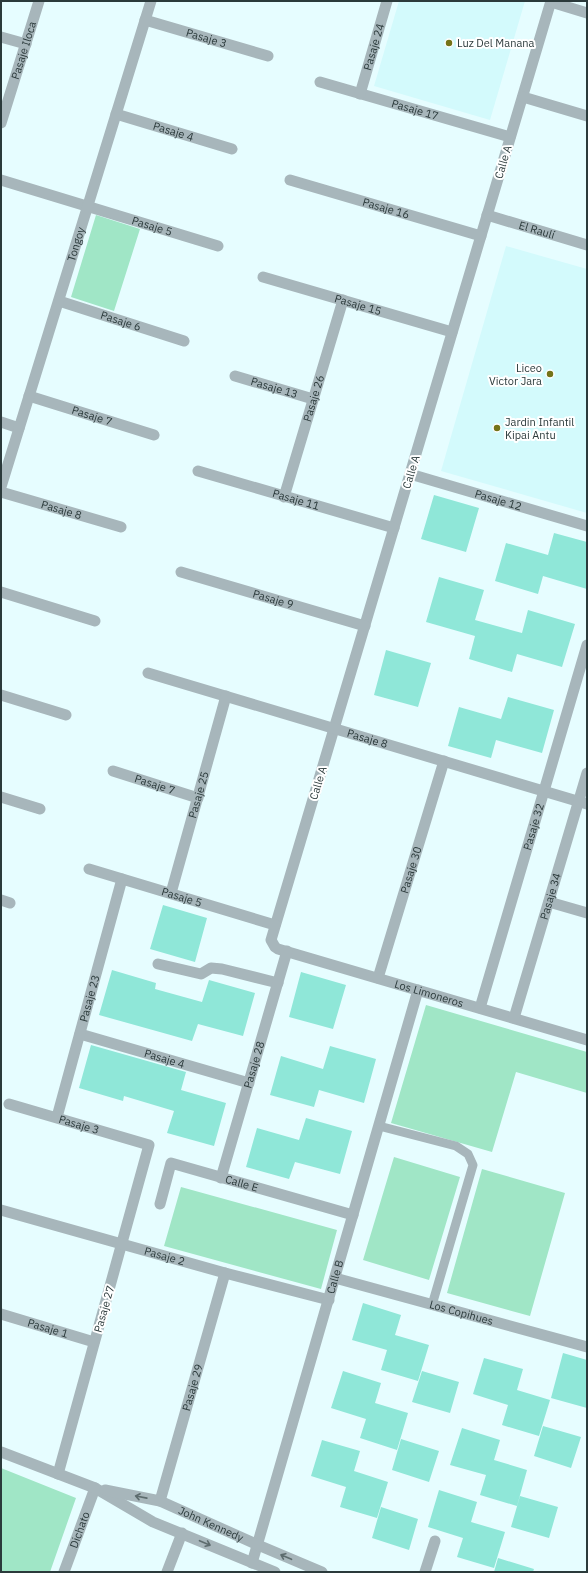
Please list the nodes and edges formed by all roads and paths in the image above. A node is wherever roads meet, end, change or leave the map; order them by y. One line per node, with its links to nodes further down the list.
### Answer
1 (39, 1): 8 (street, Pasaje Iloca)
2 (151, 1): 6 (street, Tongoy)
3 (387, 1): 11 (street, Pasaje 24)
4 (551, 2): 5 (street); 12 (street, Calle A)
5 (587, 13)
6 (145, 20): 9 (street, Pasaje 3); 13 (street, Tongoy)
7 (1, 37): 8 (street)
8 (26, 44): 15 (street, Pasaje Iloca)
9 (268, 56)
10 (320, 82): 11 (street, Pasaje 17)
11 (360, 94): 16 (street, Pasaje 17)
12 (523, 97): 14 (street); 16 (street, Calle A)
13 (116, 114): 17 (street, Pasaje 4); 20 (street, Tongoy)
14 (587, 116)
15 (1, 123)
16 (510, 137): 21 (street, Calle A)
17 (232, 149)
18 (1, 180): 20 (street, Pasaje 5)
19 (290, 180): 22 (street, Pasaje 16)
20 (88, 207): 24 (street, Pasaje 5); 27 (street, Tongoy)
21 (487, 216): 22 (street, Calle A); 23 (street, El Raulí)
22 (481, 236): 28 (street, Calle A)
23 (587, 245)
24 (218, 246)
25 (264, 277): 26 (street, Pasaje 15)
26 (344, 300): 28 (street, Pasaje 15); 32 (street, Pasaje 26)
27 (59, 301): 29 (street, Pasaje 6); 31 (street, Tongoy)
28 (452, 332): 37 (street, Calle A)
29 (184, 340)
30 (235, 376): 32 (street, Pasaje 13)
31 (29, 396): 34 (street, Tongoy); 35 (street, Pasaje 7)
32 (314, 399): 40 (street, Pasaje 26)
33 (1, 422): 34 (street)
34 (19, 428): 38 (street, Tongoy)
35 (154, 435)
36 (198, 471): 40 (street, Pasaje 11)
37 (410, 474): 41 (street, Pasaje 12); 43 (street, Calle A)
38 (1, 487)
39 (1, 492): 42 (street, Pasaje 8)
40 (284, 497): 43 (street, Pasaje 11)
41 (587, 526)
42 (121, 527)
43 (394, 528): 47 (street, Calle A)
44 (181, 572): 47 (street, Pasaje 9)
45 (1, 592): 46 (street)
46 (95, 621)
47 (364, 626): 53 (street, Calle A)
48 (587, 645): 57 (street, Pasaje 32)
49 (148, 673): 51 (street, Pasaje 8)
50 (1, 695): 52 (street)
51 (226, 696): 53 (street, Pasaje 8); 59 (street, Pasaje 25)
52 (66, 715)
53 (334, 729): 54 (street, Pasaje 8); 67 (street, Calle A)
54 (444, 761): 57 (street, Pasaje 8); 71 (street, Pasaje 30)
55 (113, 772): 59 (street, Pasaje 7)
56 (587, 773): 60 (street, Pasaje 34)
57 (544, 791): 60 (street, Pasaje 8); 74 (street, Pasaje 32)
58 (1, 797): 61 (street)
59 (198, 798): 64 (street, Pasaje 25)
60 (583, 803): 65 (street, Pasaje 34)
61 (40, 809)
62 (89, 870): 63 (street, Pasaje 5)
63 (122, 879): 64 (street, Pasaje 5); 76 (street, Pasaje 23)
64 (171, 893): 67 (street, Pasaje 5)
65 (549, 902): 66 (street); 75 (street, Pasaje 34)
66 (587, 913)
67 (275, 925): 68 (street, Calle A)
68 (272, 944): 69 (street, Los Limoneros)
69 (287, 952): 71 (street, Los Limoneros); 72 (street, Pasaje 28)
70 (158, 964): 72 (street)
71 (378, 978): 73 (street, Los Limoneros)
72 (278, 983): 78 (street, Pasaje 28)
73 (418, 990): 74 (street, Los Limoneros); 81 (street, Calle B)
74 (480, 1008): 75 (street, Los Limoneros)
75 (514, 1018): 77 (street, Los Limoneros)
76 (80, 1034): 78 (street, Pasaje 4); 80 (street, Pasaje 23)
77 (587, 1040)
78 (249, 1083): 83 (street, Pasaje 28)
79 (9, 1104): 80 (street, Pasaje 3)
80 (57, 1118): 82 (street, Pasaje 3)
81 (379, 1126): 86 (street, Calle B); 91 (lane)
82 (149, 1145): 87 (street, Pasaje 27)
83 (221, 1178): 84 (street, Calle E); 86 (street, Calle E)
84 (160, 1204)
85 (1, 1210): 87 (street, Pasaje 2)
86 (353, 1215): 89 (street, Calle B)
87 (122, 1244): 88 (street, Pasaje 2); 93 (street, Pasaje 27)
88 (225, 1273): 90 (street, Pasaje 2); 98 (street, Pasaje 29)
89 (335, 1278): 90 (street, Calle B); 91 (street, Los Copihues)
90 (329, 1300): 101 (street, Calle B)
91 (432, 1305): 94 (street, Los Copihues)
92 (1, 1314): 93 (street, Pasaje 1)
93 (94, 1342): 96 (street, Pasaje 27)
94 (587, 1348)
95 (1, 1452): 96 (street, John Kennedy)
96 (58, 1474): 97 (street, John Kennedy)
97 (95, 1488): 98 (street, John Kennedy, one-way to 97); 99 (street, John Kennedy); 103 (street, Dichato)
98 (160, 1501): 101 (street, John Kennedy)
99 (182, 1533): 102 (street, John Kennedy, one-way to 102); 104 (street)
100 (435, 1541): 107 (street)
101 (258, 1545): 102 (street, Calle B); 106 (street, John Kennedy, one-way to 101)
102 (252, 1563): 105 (street, John Kennedy)
103 (64, 1572)
104 (167, 1572)
105 (274, 1572)
106 (322, 1572)
107 (425, 1572)

